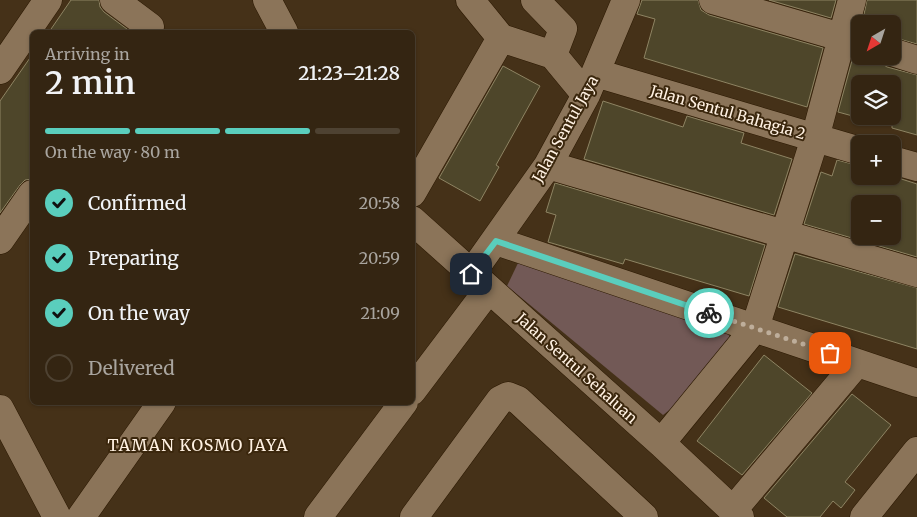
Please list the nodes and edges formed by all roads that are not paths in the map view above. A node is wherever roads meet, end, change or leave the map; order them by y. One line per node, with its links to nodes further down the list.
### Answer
1 (48, 0): 17 (street)
2 (114, 0): 10 (street)
3 (267, 0): 11 (street)
4 (470, 0): 12 (street)
5 (535, 0): 14 (street)
6 (626, 0): 18 (street, Jalan Sentul Jaya)
7 (713, 0): 13 (street)
8 (852, 0): 9 (street)
9 (852, 15)
10 (148, 30)
11 (283, 30)
12 (501, 38): 14 (street); 24 (street)
13 (851, 40): 19 (street)
14 (553, 55): 18 (street)
15 (901, 55): 16 (street)
16 (917, 60)
17 (0, 70)
18 (591, 84): 19 (street, Jalan Sentul Bahagia 2); 22 (street, Jalan Sentul Jaya)
19 (815, 138): 20 (street, Jalan Sentul Bahagia 2); 27 (street)
20 (851, 148)
21 (901, 163): 23 (street)
22 (548, 165): 27 (street); 29 (street, Jalan Sentul Jaya)
23 (917, 167)
24 (415, 188)
25 (30, 197): 28 (street)
26 (415, 223): 31 (street, Jalan Sentul Sehaluan)
27 (785, 234): 30 (street); 32 (street)
28 (0, 240)
29 (496, 241): 31 (street, Jalan Sentul Jaya); 32 (street)
30 (917, 273)
31 (480, 281): 35 (street, Jalan Sentul Jaya); 39 (street, Jalan Sentul Sehaluan)
32 (755, 328): 33 (street); 39 (street)
33 (857, 363): 34 (street); 41 (street)
34 (917, 383)
35 (415, 386)
36 (160, 405): 43 (street)
37 (402, 405): 44 (street)
38 (0, 409): 42 (street)
39 (661, 443): 41 (street, Jalan Sentul Sehaluan)
40 (917, 451): 47 (street)
41 (737, 514)
42 (58, 517)
43 (82, 517)
44 (318, 517)
45 (414, 517): 46 (street)
46 (644, 517)
47 (864, 517)

